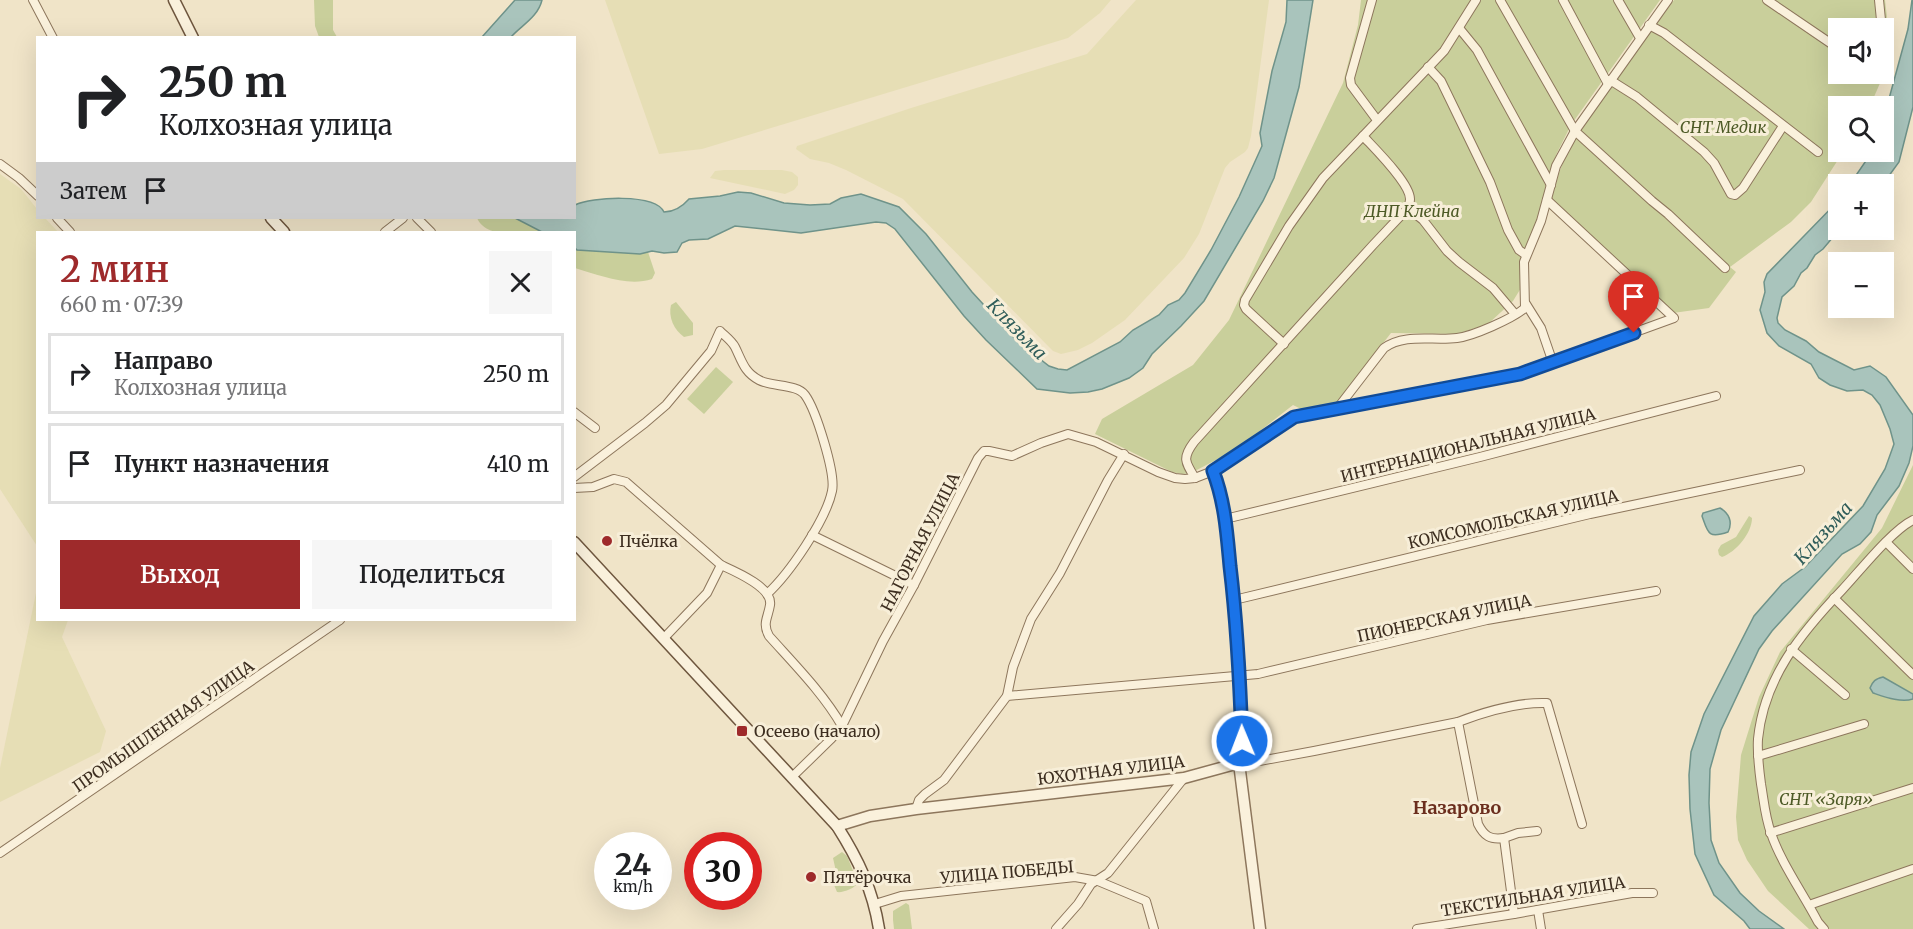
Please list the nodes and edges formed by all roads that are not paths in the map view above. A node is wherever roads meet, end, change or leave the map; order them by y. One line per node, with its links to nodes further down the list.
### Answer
1 (33, 0): 15 (street)
2 (174, 0): 16 (street)
3 (1372, 0): 21 (street)
4 (1465, 0): 11 (street)
5 (1500, 0): 23 (street)
6 (1563, 0): 20 (street)
7 (1618, 0): 17 (street)
8 (1668, 0): 13 (street)
9 (1767, 0): 18 (street)
10 (1879, 0): 12 (street)
11 (1475, 2): 14 (street)
12 (1881, 18)
13 (1649, 25): 17 (street); 22 (street)
14 (1460, 28): 19 (street); 27 (street)
15 (52, 36)
16 (192, 36)
17 (1640, 38): 20 (street)
18 (1828, 42)
19 (1428, 67): 21 (street); 37 (street)
20 (1609, 82): 22 (street); 23 (street)
21 (1377, 120): 24 (street)
22 (1783, 126): 25 (street)
23 (1575, 131): 27 (street); 38 (street)
24 (1363, 136): 30 (street); 41 (street)
25 (1818, 152)
26 (0, 164): 28 (street)
27 (1551, 185): 29 (street)
28 (36, 194)
29 (1547, 200): 37 (street); 42 (street)
30 (1408, 208): 40 (street); 41 (street)
31 (272, 219): 34 (street)
32 (402, 219): 35 (street)
33 (418, 219): 36 (street)
34 (283, 231)
35 (386, 231)
36 (431, 231)
37 (1526, 255): 39 (street)
38 (1725, 268)
39 (1526, 304): 40 (street); 42 (street)
40 (1515, 314): 44 (street)
41 (1284, 344): 51 (street)
42 (1552, 363): 44 (street)
43 (1716, 396): 53 (street, ИНТЕРНАЦИОНАЛЬНАЯ УЛИЦА)
44 (1337, 409): 49 (street)
45 (576, 414): 46 (street)
46 (595, 428)
47 (1121, 453): 51 (street); 60 (street, НАГОРНАЯ УЛИЦА); 71 (street)
48 (1800, 470): 64 (street, КОМСОМОЛЬСКАЯ УЛИЦА)
49 (1213, 471): 51 (street); 53 (street)
50 (576, 475): 55 (street)
51 (1195, 478)
52 (576, 488): 58 (street)
53 (1225, 519): 64 (street)
54 (1913, 520): 56 (street)
55 (812, 535): 60 (street); 62 (street)
56 (1886, 542): 59 (street); 63 (street)
57 (576, 544): 66 (street)
58 (721, 565): 62 (street); 66 (street)
59 (1913, 569)
60 (914, 585): 74 (street, НАГОРНАЯ УЛИЦА)
61 (1656, 591): 69 (street, ПИОНЕРСКАЯ УЛИЦА)
62 (767, 594): 74 (street)
63 (1834, 598): 67 (street); 68 (street)
64 (1234, 600): 69 (street)
65 (339, 621): 86 (street, ПРОМЫШЛЕННАЯ УЛИЦА)
66 (664, 638): 77 (street)
67 (1791, 649): 70 (street); 75 (street)
68 (1913, 675)
69 (1240, 676): 71 (street, ПИОНЕРСКАЯ УЛИЦА); 76 (street)
70 (1845, 695)
71 (1007, 696): 80 (street)
72 (1458, 722): 76 (street, ЮХОТНАЯ УЛИЦА); 81 (street, ЮХОТНАЯ УЛИЦА); 85 (street)
73 (1864, 724): 75 (street)
74 (842, 726): 77 (street, НАГОРНАЯ УЛИЦА)
75 (1758, 756): 84 (street)
76 (1239, 763): 78 (street, ЮХОТНАЯ УЛИЦА); 97 (street)
77 (793, 776): 82 (street)
78 (1184, 778): 80 (street, ЮХОТНАЯ УЛИЦА); 88 (street)
79 (1913, 788): 84 (street)
80 (916, 808): 82 (street, ЮХОТНАЯ УЛИЦА)
81 (1581, 824)
82 (837, 826): 90 (street)
83 (1537, 831): 85 (street)
84 (1770, 833): 91 (street)
85 (1504, 838): 93 (street)
86 (0, 853)
87 (1911, 872): 91 (street)
88 (1098, 881): 90 (street, УЛИЦА ПОБЕДЫ); 95 (street); 96 (street, УЛИЦА ПОБЕДЫ)
89 (1653, 893): 92 (street, ТЕКСТИЛЬНАЯ УЛИЦА)
90 (875, 904): 94 (street)
91 (1809, 905): 100 (street)
92 (1538, 910): 93 (street, ТЕКСТИЛЬНАЯ УЛИЦА); 99 (street)
93 (1514, 914): 98 (street, ТЕКСТИЛЬНАЯ УЛИЦА)
94 (879, 929)
95 (1056, 929)
96 (1154, 929)
97 (1260, 929)
98 (1417, 929)
99 (1541, 929)
100 (1824, 929)

